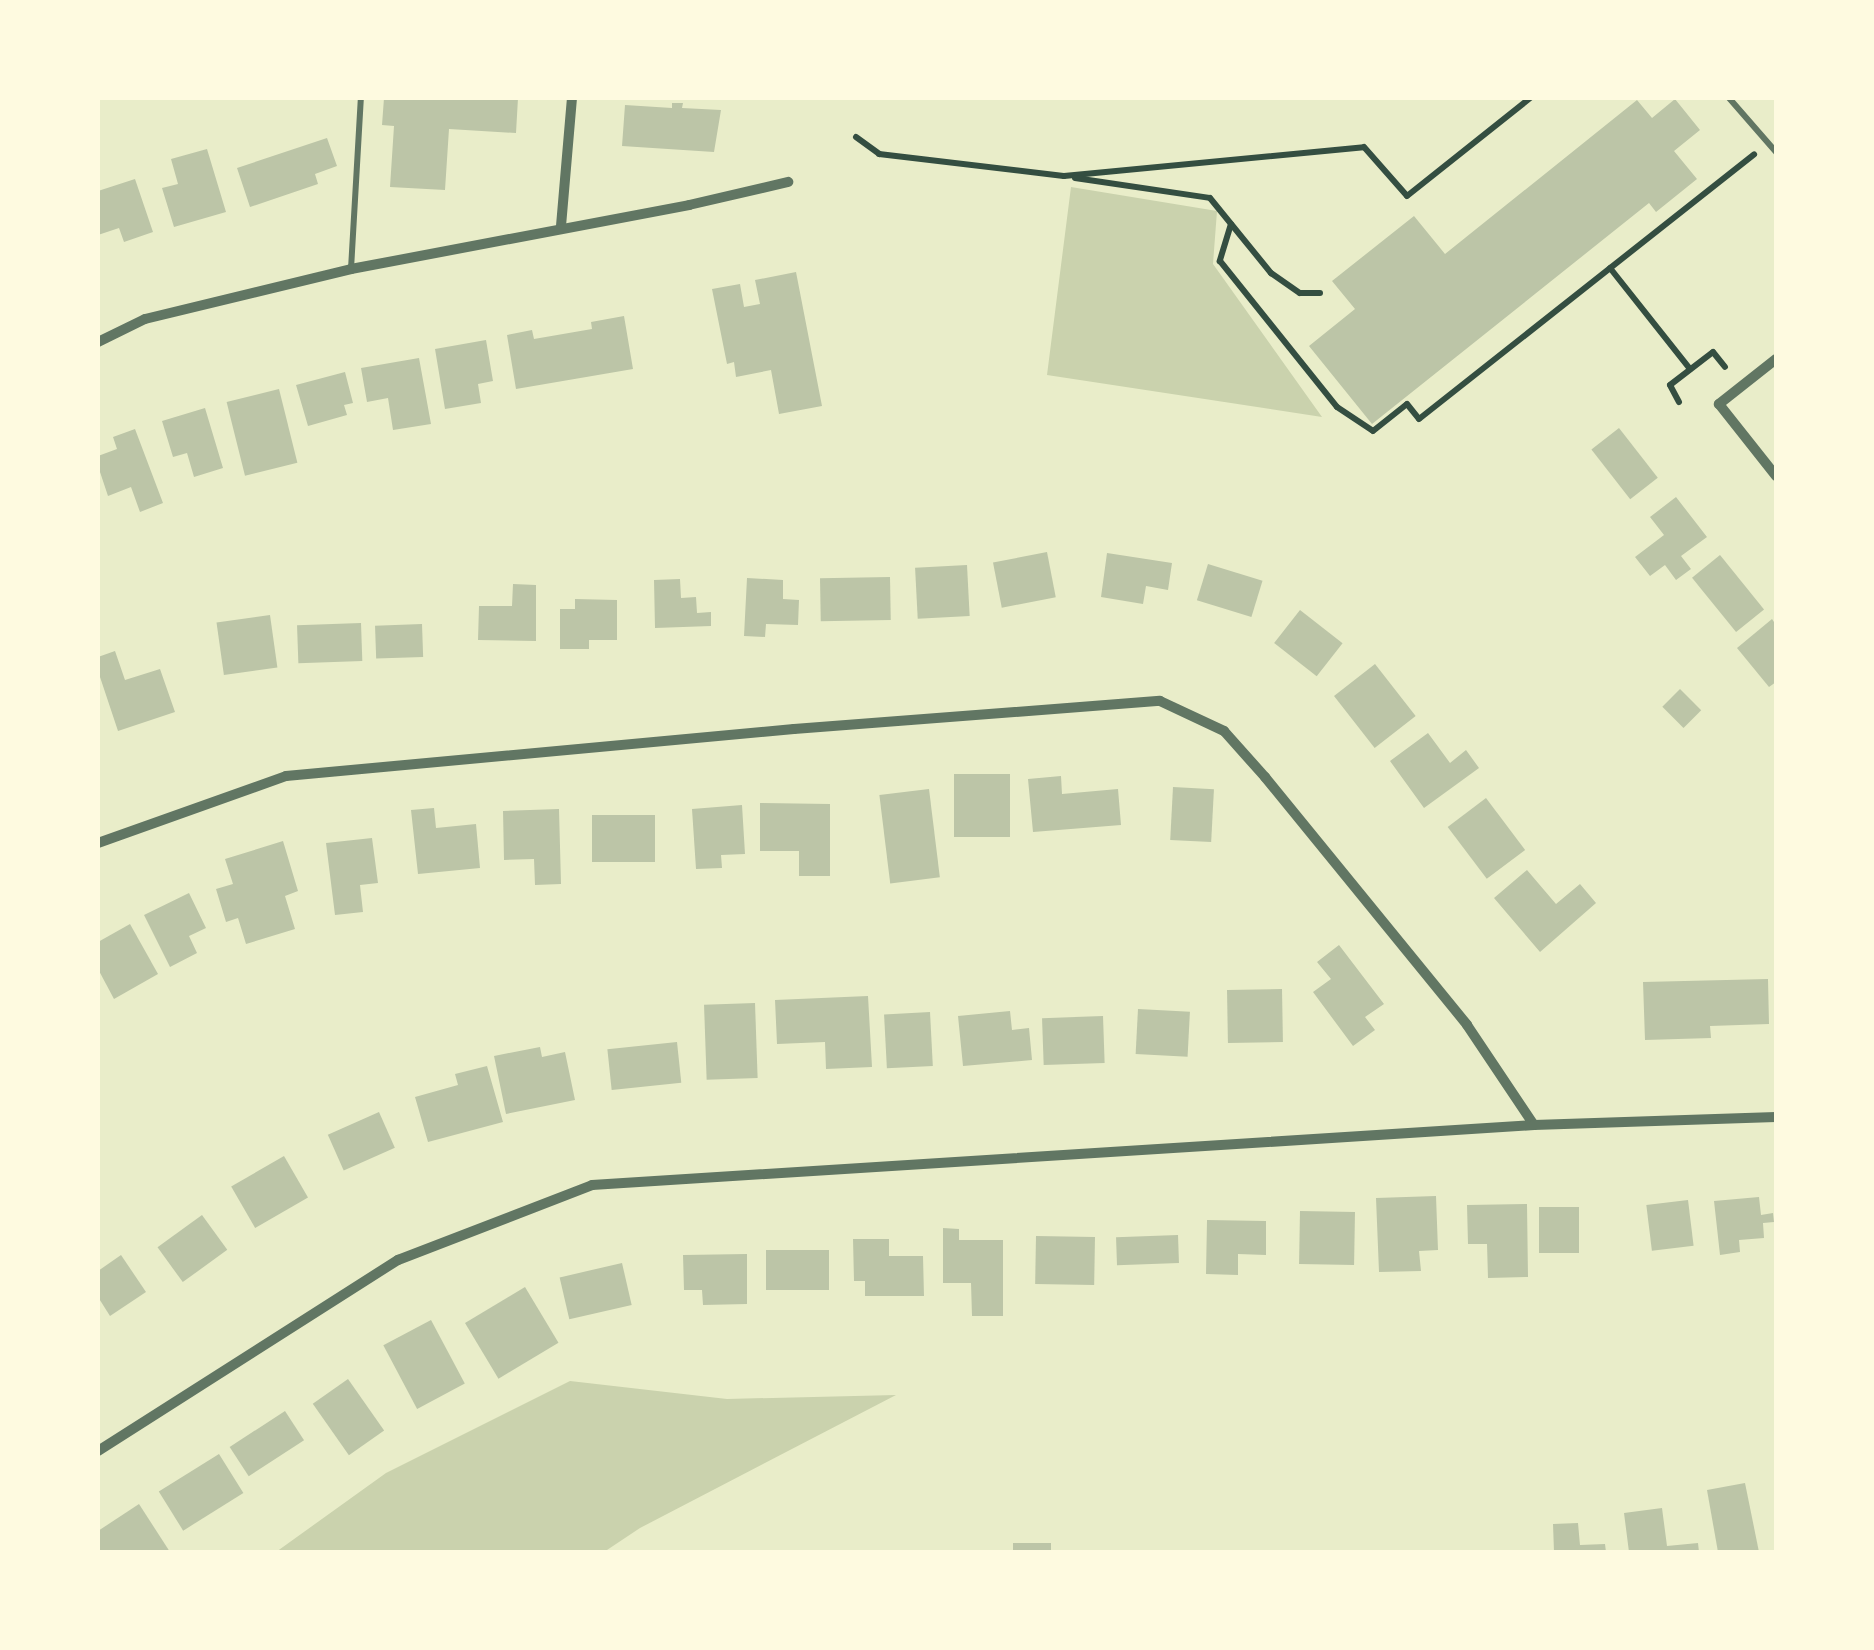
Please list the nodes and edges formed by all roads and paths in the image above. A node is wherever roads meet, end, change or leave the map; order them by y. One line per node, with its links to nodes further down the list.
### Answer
1 (361, 98): 13 (lane)
2 (572, 98): 11 (street)
3 (1530, 98): 8 (path)
4 (1729, 98): 6 (lane)
5 (856, 137): 8 (path)
6 (1776, 152)
7 (1742, 163): 12 (path)
8 (1064, 176): 10 (path)
9 (788, 182): 11 (street)
10 (1231, 224): 12 (path); 14 (path)
11 (561, 226): 13 (street)
12 (1610, 268): 18 (path)
13 (351, 269): 15 (street)
14 (1320, 293)
15 (98, 342)
16 (1776, 360): 20 (street)
17 (1725, 367): 18 (path)
18 (1690, 369): 19 (path)
19 (1679, 402)
20 (1776, 476)
21 (98, 843): 23 (street)
22 (1776, 1117): 23 (street)
23 (1534, 1125): 24 (street)
24 (98, 1451)

